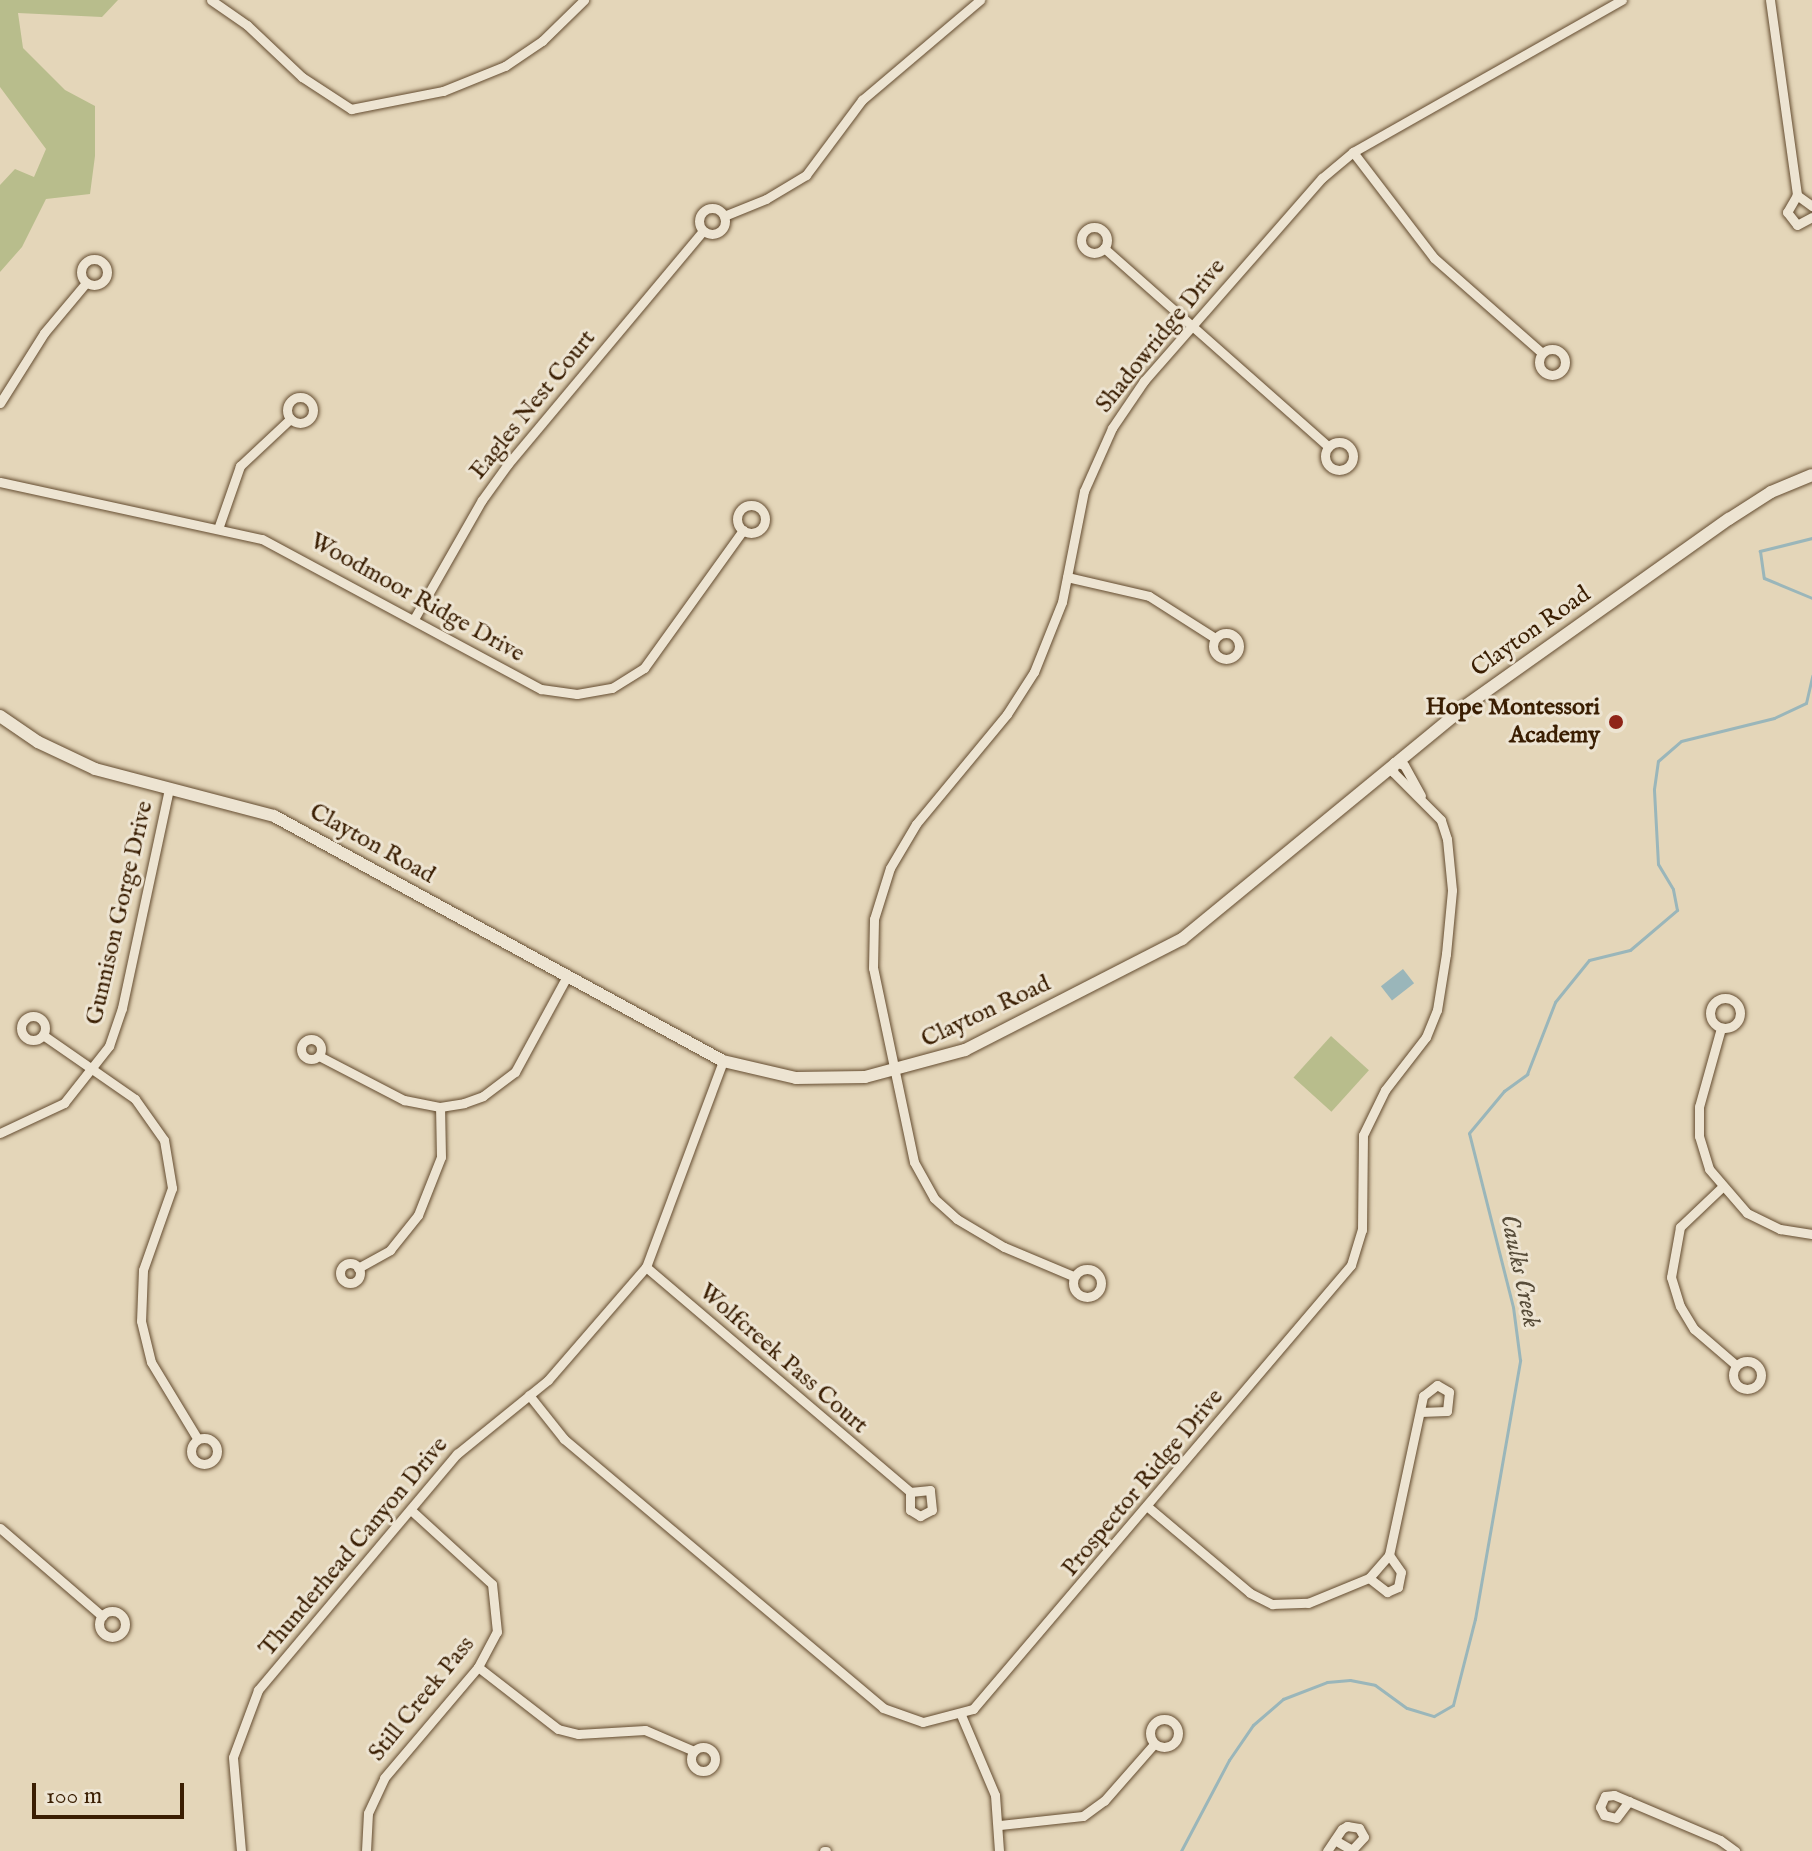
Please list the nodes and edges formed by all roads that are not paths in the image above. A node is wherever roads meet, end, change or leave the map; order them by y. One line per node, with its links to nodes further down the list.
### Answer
1 (211, 0): 2 (street)
2 (584, 0)
3 (980, 0): 9 (street, Eagles Nest Court)
4 (1622, 0): 6 (street, Shadowridge Drive)
5 (1770, 0): 7 (street)
6 (1353, 152): 14 (street, Shadowridge Drive); 15 (street)
7 (1797, 195): 8 (street); 10 (street)
8 (1812, 206)
9 (724, 216): 11 (street, Eagles Nest Court); 11 (street, Eagles Nest Court)
10 (1812, 217)
11 (703, 231): 24 (street, Eagles Nest Court)
12 (1104, 248): 14 (street)
13 (86, 283): 16 (street)
14 (1192, 326): 18 (street); 23 (street, Shadowridge Drive)
15 (1542, 353)
16 (0, 403)
17 (290, 419): 21 (street)
18 (1329, 447)
19 (1812, 475): 27 (main road, Clayton Road)
20 (0, 482): 21 (street, Woodmoor Ridge Drive)
21 (219, 526): 24 (street, Woodmoor Ridge Drive)
22 (743, 530): 24 (street, Woodmoor Ridge Drive)
23 (1067, 577): 25 (street); 35 (street, Shadowridge Drive)
24 (414, 619)
25 (1215, 638)
26 (0, 716): 28 (main road, Clayton Road)
27 (1394, 762): 35 (main road, Clayton Road); 48 (street, Prospector Ridge Drive)
28 (169, 788): 29 (main road, Clayton Road); 34 (street, Gunnison Gorge Drive)
29 (566, 978): 33 (main road, Clayton Road); 36 (street)
30 (1721, 1028): 38 (street)
31 (43, 1035): 34 (street)
32 (319, 1056): 36 (street)
33 (723, 1061): 35 (main road, Clayton Road); 40 (street, Thunderhead Canyon Drive)
34 (95, 1070): 37 (street, Gunnison Gorge Drive); 46 (street)
35 (893, 1073): 42 (street, Shadowridge Drive)
36 (440, 1107): 41 (street)
37 (0, 1133)
38 (1721, 1188): 39 (street); 43 (street)
39 (1812, 1234)
40 (646, 1267): 44 (street, Thunderhead Canyon Drive); 47 (street, Wolfcreek Pass Court)
41 (358, 1268)
42 (1073, 1276)
43 (1736, 1365)
44 (529, 1395): 49 (street, Thunderhead Canyon Drive); 55 (street, Prospector Ridge Drive)
45 (1420, 1412): 51 (street)
46 (197, 1438)
47 (910, 1492)
48 (1148, 1507): 52 (street); 55 (street, Prospector Ridge Drive)
49 (411, 1510): 54 (street, Still Creek Pass); 61 (street, Thunderhead Canyon Drive)
50 (0, 1528): 53 (street)
51 (1389, 1555): 52 (street); 52 (street)
52 (1369, 1578)
53 (102, 1616)
54 (478, 1667): 57 (street); 62 (street, Still Creek Pass)
55 (961, 1715): 59 (street)
56 (1154, 1744): 59 (street)
57 (694, 1751)
58 (1629, 1801): 65 (street)
59 (1000, 1825): 63 (street)
60 (1335, 1840): 64 (street)
61 (241, 1851)
62 (366, 1851)
63 (999, 1851)
64 (1327, 1851)
65 (1735, 1851)

